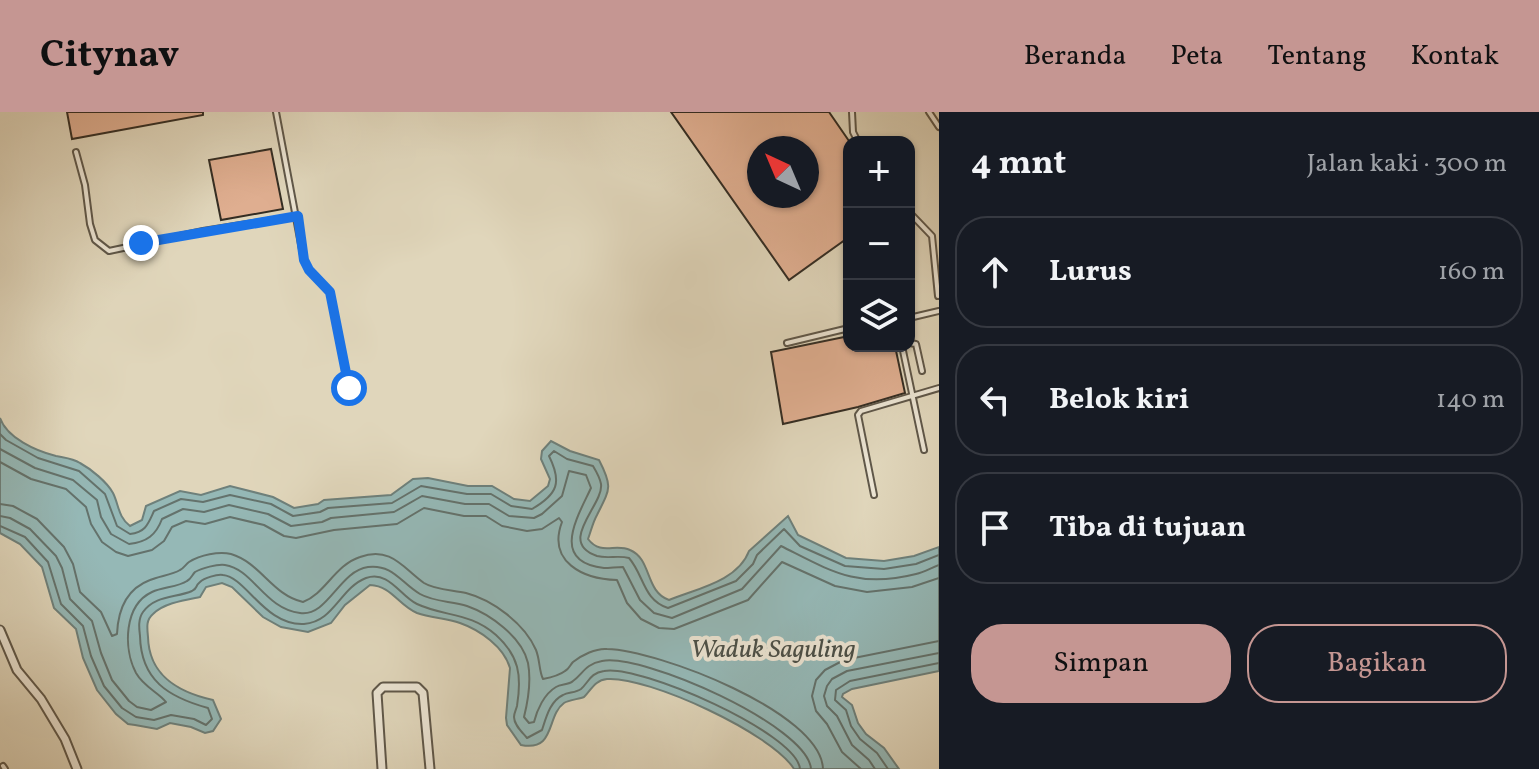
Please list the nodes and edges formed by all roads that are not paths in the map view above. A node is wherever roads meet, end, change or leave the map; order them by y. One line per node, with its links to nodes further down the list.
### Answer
1 (276, 112): 7 (lane)
2 (852, 112): 5 (lane)
3 (929, 112): 4 (lane)
4 (939, 127)
5 (855, 136)
6 (76, 152): 7 (lane)
7 (298, 216): 20 (lane)
8 (915, 218): 9 (lane)
9 (932, 236): 10 (lane); 11 (lane)
10 (939, 237)
11 (937, 274): 12 (lane)
12 (938, 296)
13 (939, 311): 14 (lane)
14 (915, 317)
15 (843, 329): 16 (lane)
16 (787, 343)
17 (915, 344): 19 (lane)
18 (903, 352): 22 (lane)
19 (922, 371)
20 (349, 388)
21 (939, 389): 22 (lane)
22 (912, 396): 23 (lane); 24 (lane)
23 (924, 450)
24 (874, 495)
25 (0, 630): 26 (street)
26 (77, 769)
27 (382, 769): 28 (street)
28 (430, 769)

